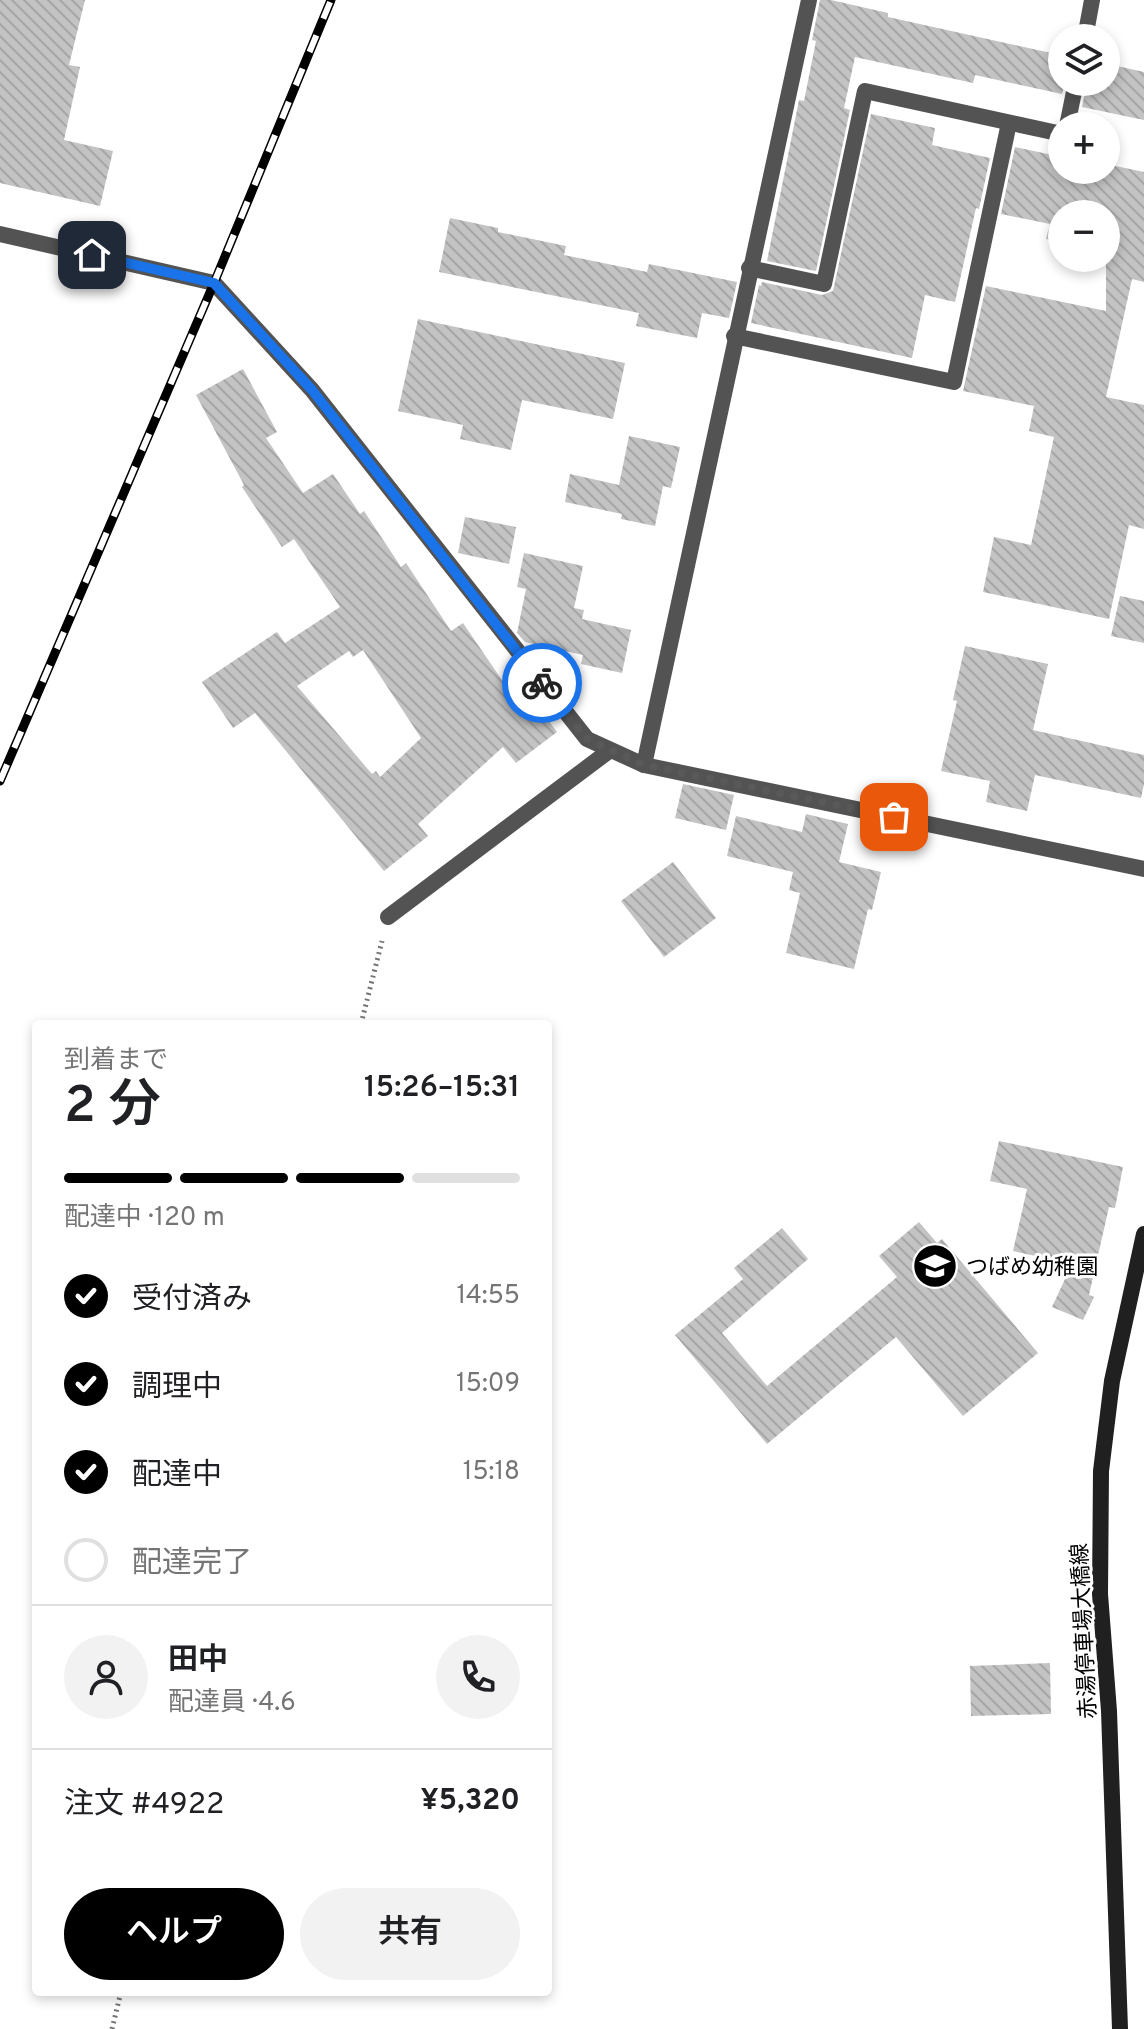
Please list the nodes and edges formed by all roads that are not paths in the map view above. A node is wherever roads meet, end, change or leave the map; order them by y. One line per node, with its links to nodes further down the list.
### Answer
1 (809, 0): 7 (lane)
2 (1092, 0): 3 (lane)
3 (1088, 24)
4 (1009, 123): 5 (lane); 7 (lane); 8 (lane)
5 (1048, 131)
6 (0, 234): 9 (lane)
7 (749, 268): 8 (lane)
8 (734, 336): 10 (lane)
9 (609, 751): 10 (lane); 12 (lane)
10 (644, 765): 11 (lane)
11 (1144, 869)
12 (388, 917)
13 (1144, 1234): 14 (main road, 赤湯停車場大橋線)
14 (1120, 2029)

